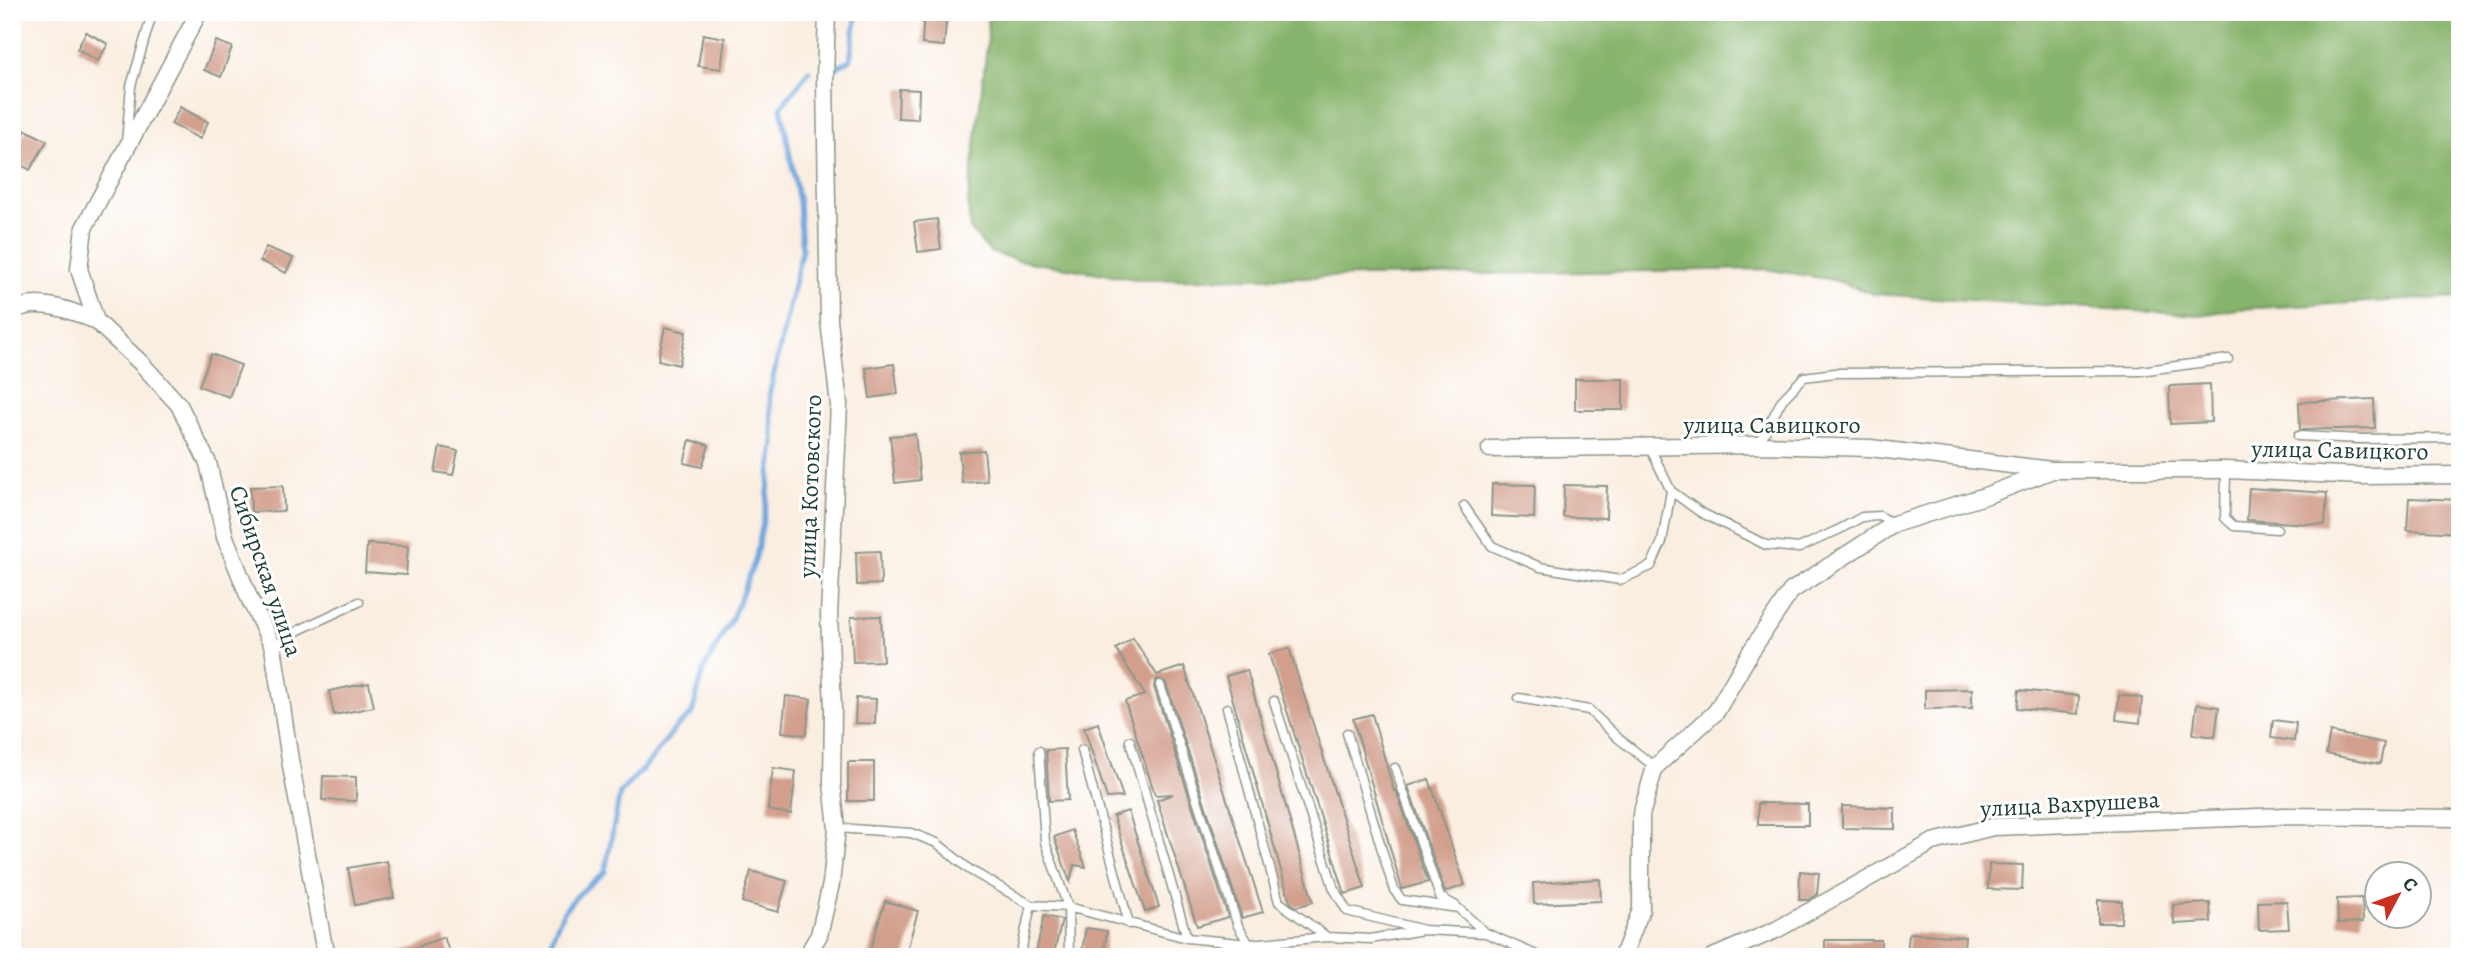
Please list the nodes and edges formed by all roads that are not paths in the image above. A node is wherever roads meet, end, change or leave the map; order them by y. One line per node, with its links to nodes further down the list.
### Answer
1 (155, 12): 4 (lane)
2 (199, 12): 4 (street, Сибирская улица)
3 (827, 12): 33 (street, улица Котовского)
4 (125, 149): 6 (street, Сибирская улица)
5 (12, 312): 6 (street, Сибирская улица)
6 (96, 321): 21 (street, Сибирская улица)
7 (2228, 359): 10 (lane)
8 (2298, 436): 9 (lane)
9 (2460, 438)
10 (1758, 445): 11 (street, улица Савицкого); 13 (street, улица Савицкого)
11 (1650, 448): 12 (street, улица Савицкого); 16 (lane)
12 (1490, 449)
13 (2052, 470): 14 (street, улица Савицкого); 18 (street, улица Савицкого)
14 (2226, 470): 15 (street, улица Савицкого); 19 (lane)
15 (2460, 475)
16 (1671, 491): 17 (lane); 18 (lane)
17 (1464, 506)
18 (1894, 524): 30 (street, улица Савицкого)
19 (2277, 529)
20 (359, 602): 21 (lane)
21 (274, 647): 43 (street, Сибирская улица)
22 (1160, 685): 42 (lane)
23 (1519, 698): 30 (lane)
24 (1274, 701): 38 (lane)
25 (1227, 708): 41 (lane)
26 (1347, 733): 36 (lane)
27 (1130, 741): 40 (lane)
28 (1039, 751): 35 (lane)
29 (1082, 751): 37 (lane)
30 (1655, 767): 48 (street)
31 (1395, 768): 36 (lane)
32 (2460, 818): 49 (street, улица Вахрушева)
33 (837, 828): 34 (lane); 44 (street, улица Котовского)
34 (1031, 905): 35 (lane); 45 (lane)
35 (1068, 907): 37 (lane); 46 (lane)
36 (1458, 908): 39 (lane)
37 (1129, 924): 40 (lane)
38 (1423, 930): 39 (lane); 41 (lane)
39 (1486, 933): 47 (lane)
40 (1187, 937): 42 (lane)
41 (1327, 937): 42 (lane)
42 (1249, 944)
43 (329, 957)
44 (806, 957)
45 (1020, 957)
46 (1069, 957)
47 (1541, 957)
48 (1619, 957)
49 (1713, 957)

